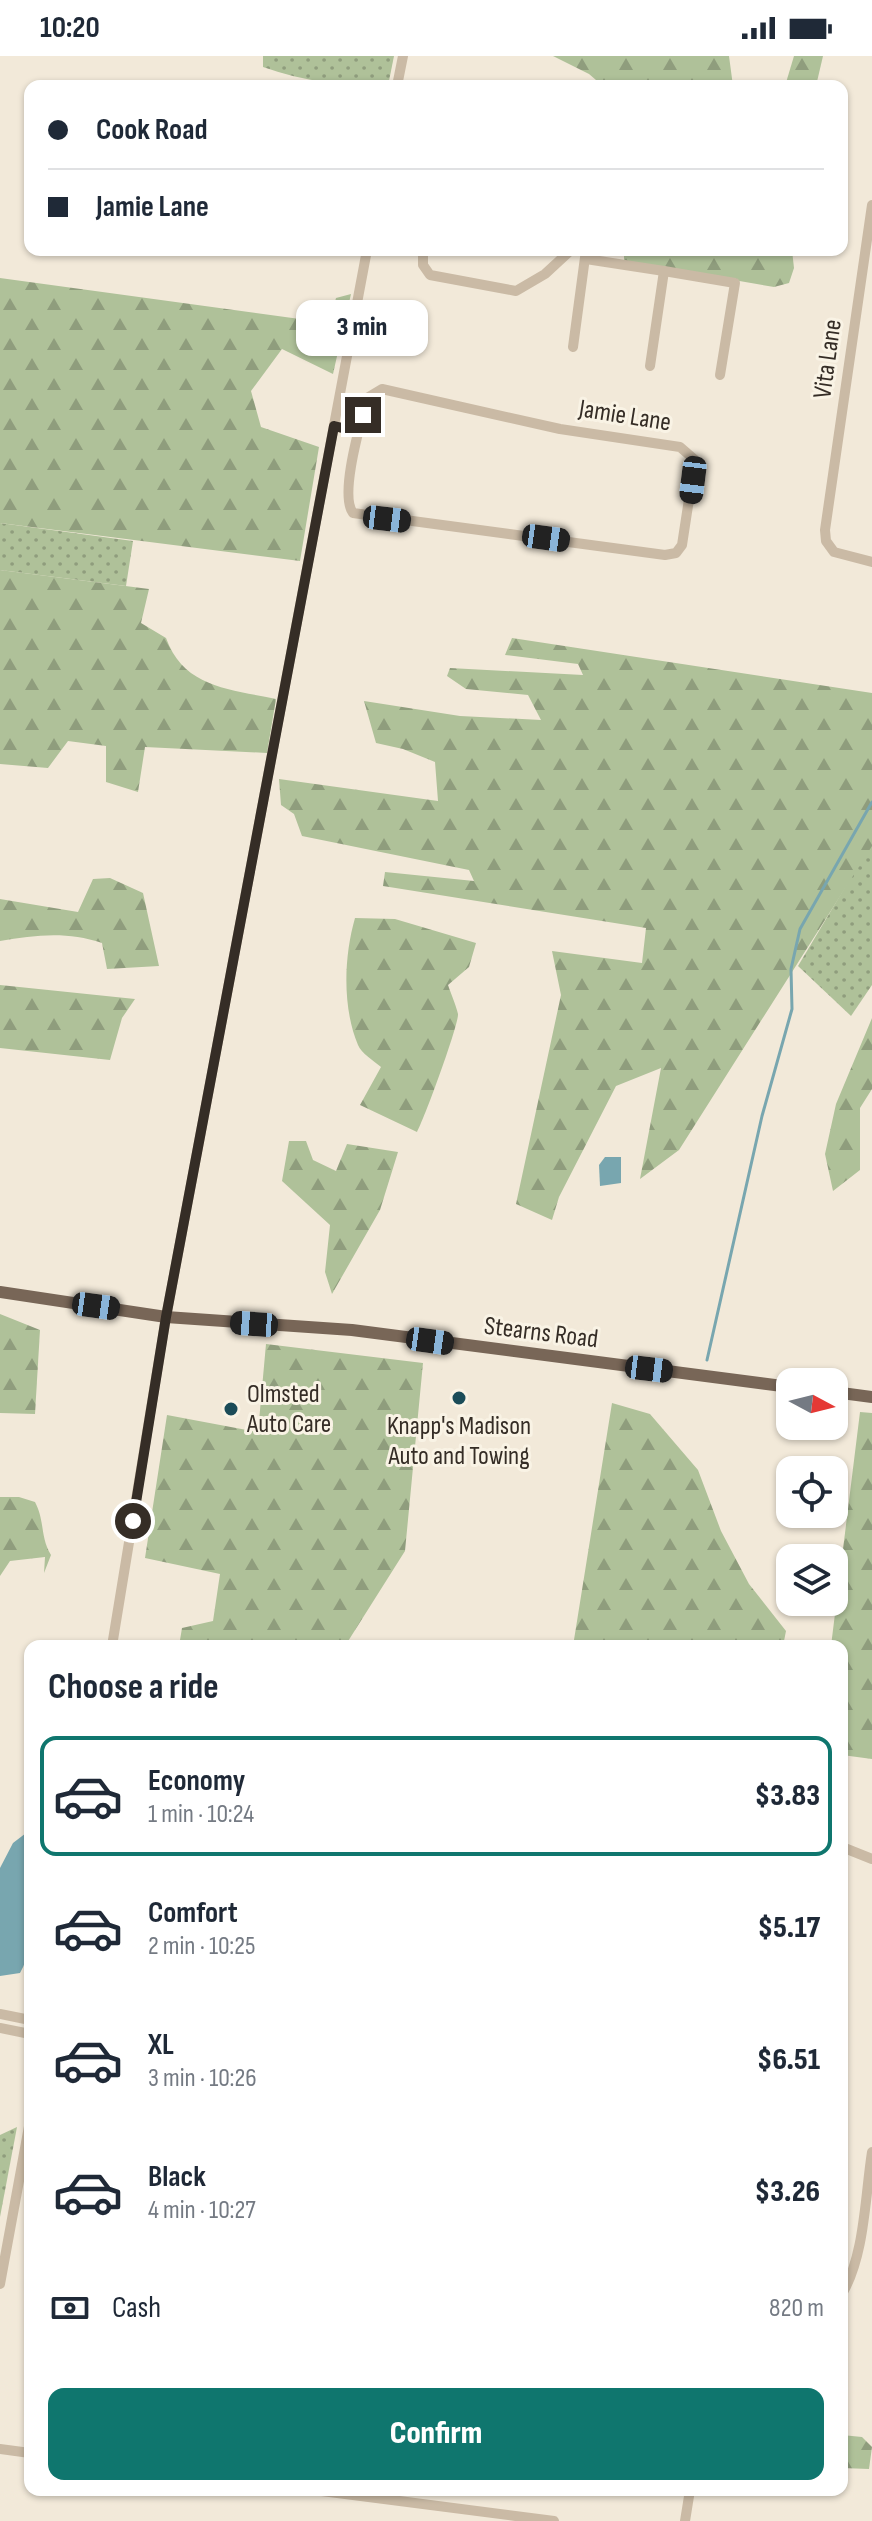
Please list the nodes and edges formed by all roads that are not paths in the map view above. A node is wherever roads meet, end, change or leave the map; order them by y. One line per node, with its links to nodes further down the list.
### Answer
1 (403, 56): 2 (street)
2 (398, 80)
3 (872, 205): 15 (street, Vita Lane)
4 (366, 256): 13 (street)
5 (423, 256): 6 (street)
6 (564, 256)
7 (586, 256): 10 (street)
8 (595, 256): 9 (street)
9 (664, 271): 11 (street); 12 (street)
10 (573, 347)
11 (650, 366)
12 (720, 375)
13 (334, 426): 14 (street); 17 (street)
14 (359, 432): 14 (street, Jamie Lane)
15 (872, 562)
16 (0, 1292): 17 (main road, Stearns Road)
17 (166, 1317): 18 (main road, Stearns Road); 21 (street)
18 (776, 1385)
19 (848, 1394): 20 (main road)
20 (872, 1397)
21 (113, 1640)
22 (848, 1849): 23 (street)
23 (872, 1859)
24 (0, 2014): 25 (street)
25 (24, 2019)
26 (0, 2028): 27 (street)
27 (24, 2033)
28 (872, 2152): 31 (street)
29 (24, 2154): 30 (street)
30 (0, 2284)
31 (848, 2285)
32 (0, 2449): 33 (street)
33 (24, 2452)
34 (360, 2496): 36 (street)
35 (689, 2496): 37 (street)
36 (554, 2521)
37 (685, 2521)

